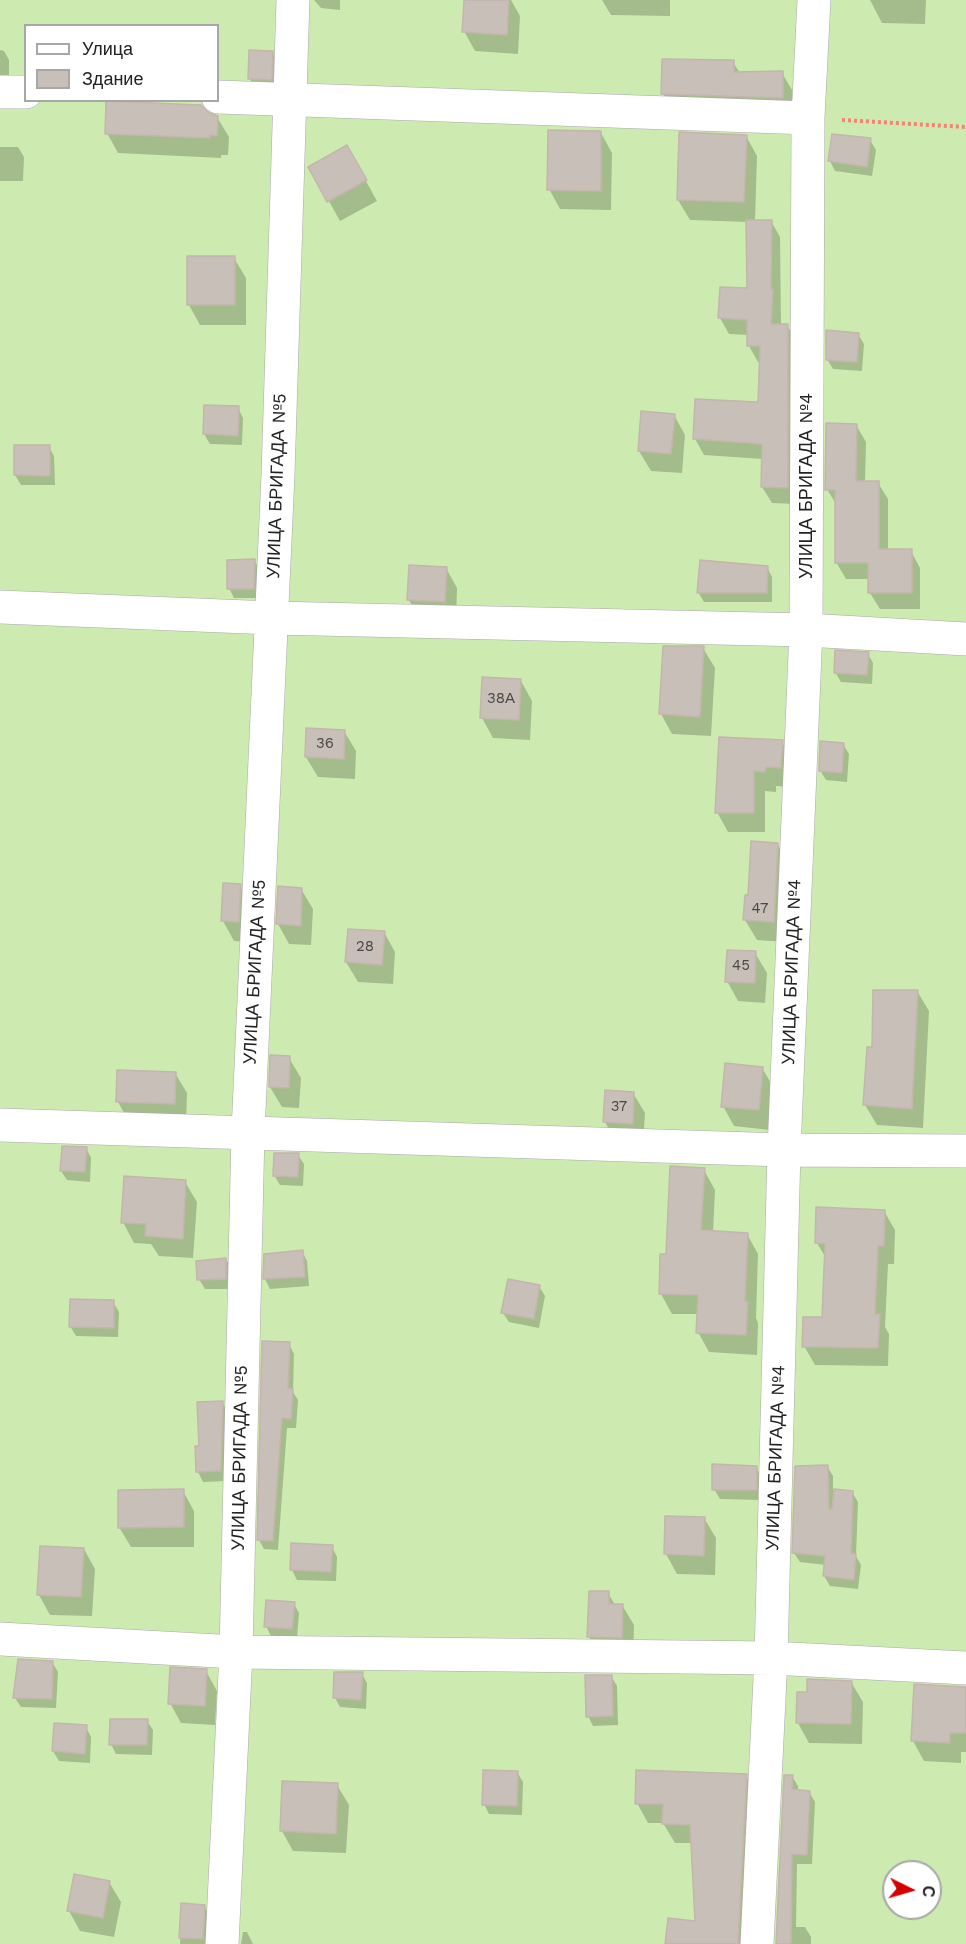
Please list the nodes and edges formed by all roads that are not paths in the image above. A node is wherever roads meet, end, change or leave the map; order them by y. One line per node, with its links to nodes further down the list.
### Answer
1 (292, 0): 6 (lane, УЛИЦА БРИГАДА №5)
2 (814, 0): 7 (lane, УЛИЦА БРИГАДА №4)
3 (0, 92): 4 (lane)
4 (24, 92)
5 (219, 97): 6 (lane)
6 (289, 99): 7 (lane); 9 (lane, УЛИЦА БРИГАДА №5)
7 (808, 118): 10 (lane, УЛИЦА БРИГАДА №4)
8 (0, 607): 9 (lane)
9 (272, 618): 10 (lane); 13 (lane, УЛИЦА БРИГАДА №5)
10 (806, 630): 11 (lane); 14 (lane, УЛИЦА БРИГАДА №4)
11 (966, 639)
12 (0, 1125): 13 (lane)
13 (248, 1132): 14 (lane); 17 (lane, УЛИЦА БРИГАДА №5)
14 (784, 1150): 15 (lane); 18 (lane, УЛИЦА БРИГАДА №4)
15 (966, 1151)
16 (0, 1639): 17 (lane)
17 (236, 1652): 18 (lane); 20 (lane, УЛИЦА БРИГАДА №5)
18 (771, 1658): 19 (lane); 21 (lane, УЛИЦА БРИГАДА №4)
19 (966, 1668)
20 (222, 1944)
21 (756, 1944)

